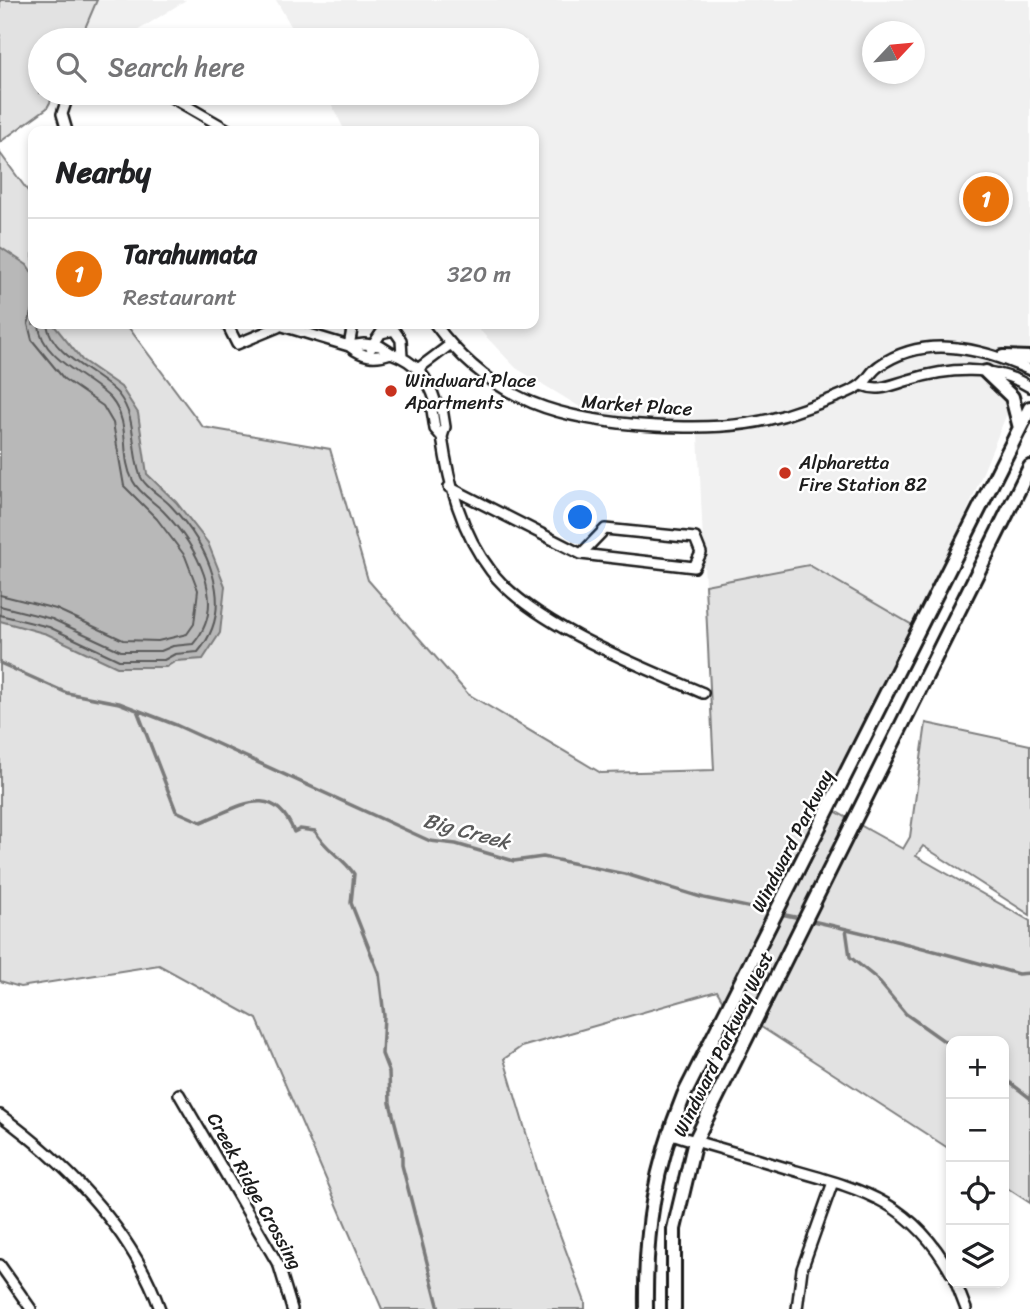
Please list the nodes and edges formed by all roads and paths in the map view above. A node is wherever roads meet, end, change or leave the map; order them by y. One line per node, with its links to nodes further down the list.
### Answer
1 (65, 105): 3 (street)
2 (185, 105): 4 (street)
3 (66, 126)
4 (221, 126)
5 (230, 329): 6 (street)
6 (269, 329)
7 (291, 329): 12 (street)
8 (352, 329): 12 (street)
9 (439, 329): 10 (street, Market Place)
10 (451, 344): 18 (street); 21 (street, Market Place)
11 (372, 345): 12 (street); 13 (street); 14 (street); 15 (street)
12 (349, 346): 14 (street)
13 (391, 353): 14 (street); 15 (street)
14 (371, 357)
15 (402, 357): 18 (street)
16 (1003, 357): 17 (main road); 19 (street, Market Place); 21 (street, Market Place)
17 (1030, 358)
18 (419, 369): 23 (street)
19 (1030, 370)
20 (986, 372): 21 (street, Market Place); 22 (street, Market Place); 27 (main road)
21 (862, 385)
22 (1030, 387)
23 (436, 403): 25 (street); 26 (street)
24 (1030, 408): 27 (main road, Windward Parkway)
25 (444, 419): 26 (street); 28 (street)
26 (434, 421): 28 (street)
27 (1020, 428): 35 (main road, Windward Parkway)
28 (442, 437): 30 (street)
29 (1030, 467): 36 (main road, Windward Parkway West)
30 (449, 487): 31 (street); 32 (street)
31 (581, 554): 31 (street)
32 (703, 693)
33 (179, 1094): 43 (street, Creek Ridge Crossing)
34 (0, 1115): 42 (street)
35 (668, 1133): 36 (street); 44 (main road, Windward Parkway)
36 (695, 1141): 37 (street); 45 (main road, Windward Parkway West)
37 (833, 1182): 39 (street); 46 (street)
38 (0, 1265): 41 (street)
39 (946, 1265)
40 (958, 1288): 47 (street)
41 (31, 1309)
42 (160, 1309)
43 (292, 1309)
44 (646, 1309)
45 (674, 1309)
46 (797, 1309)
47 (966, 1309)

